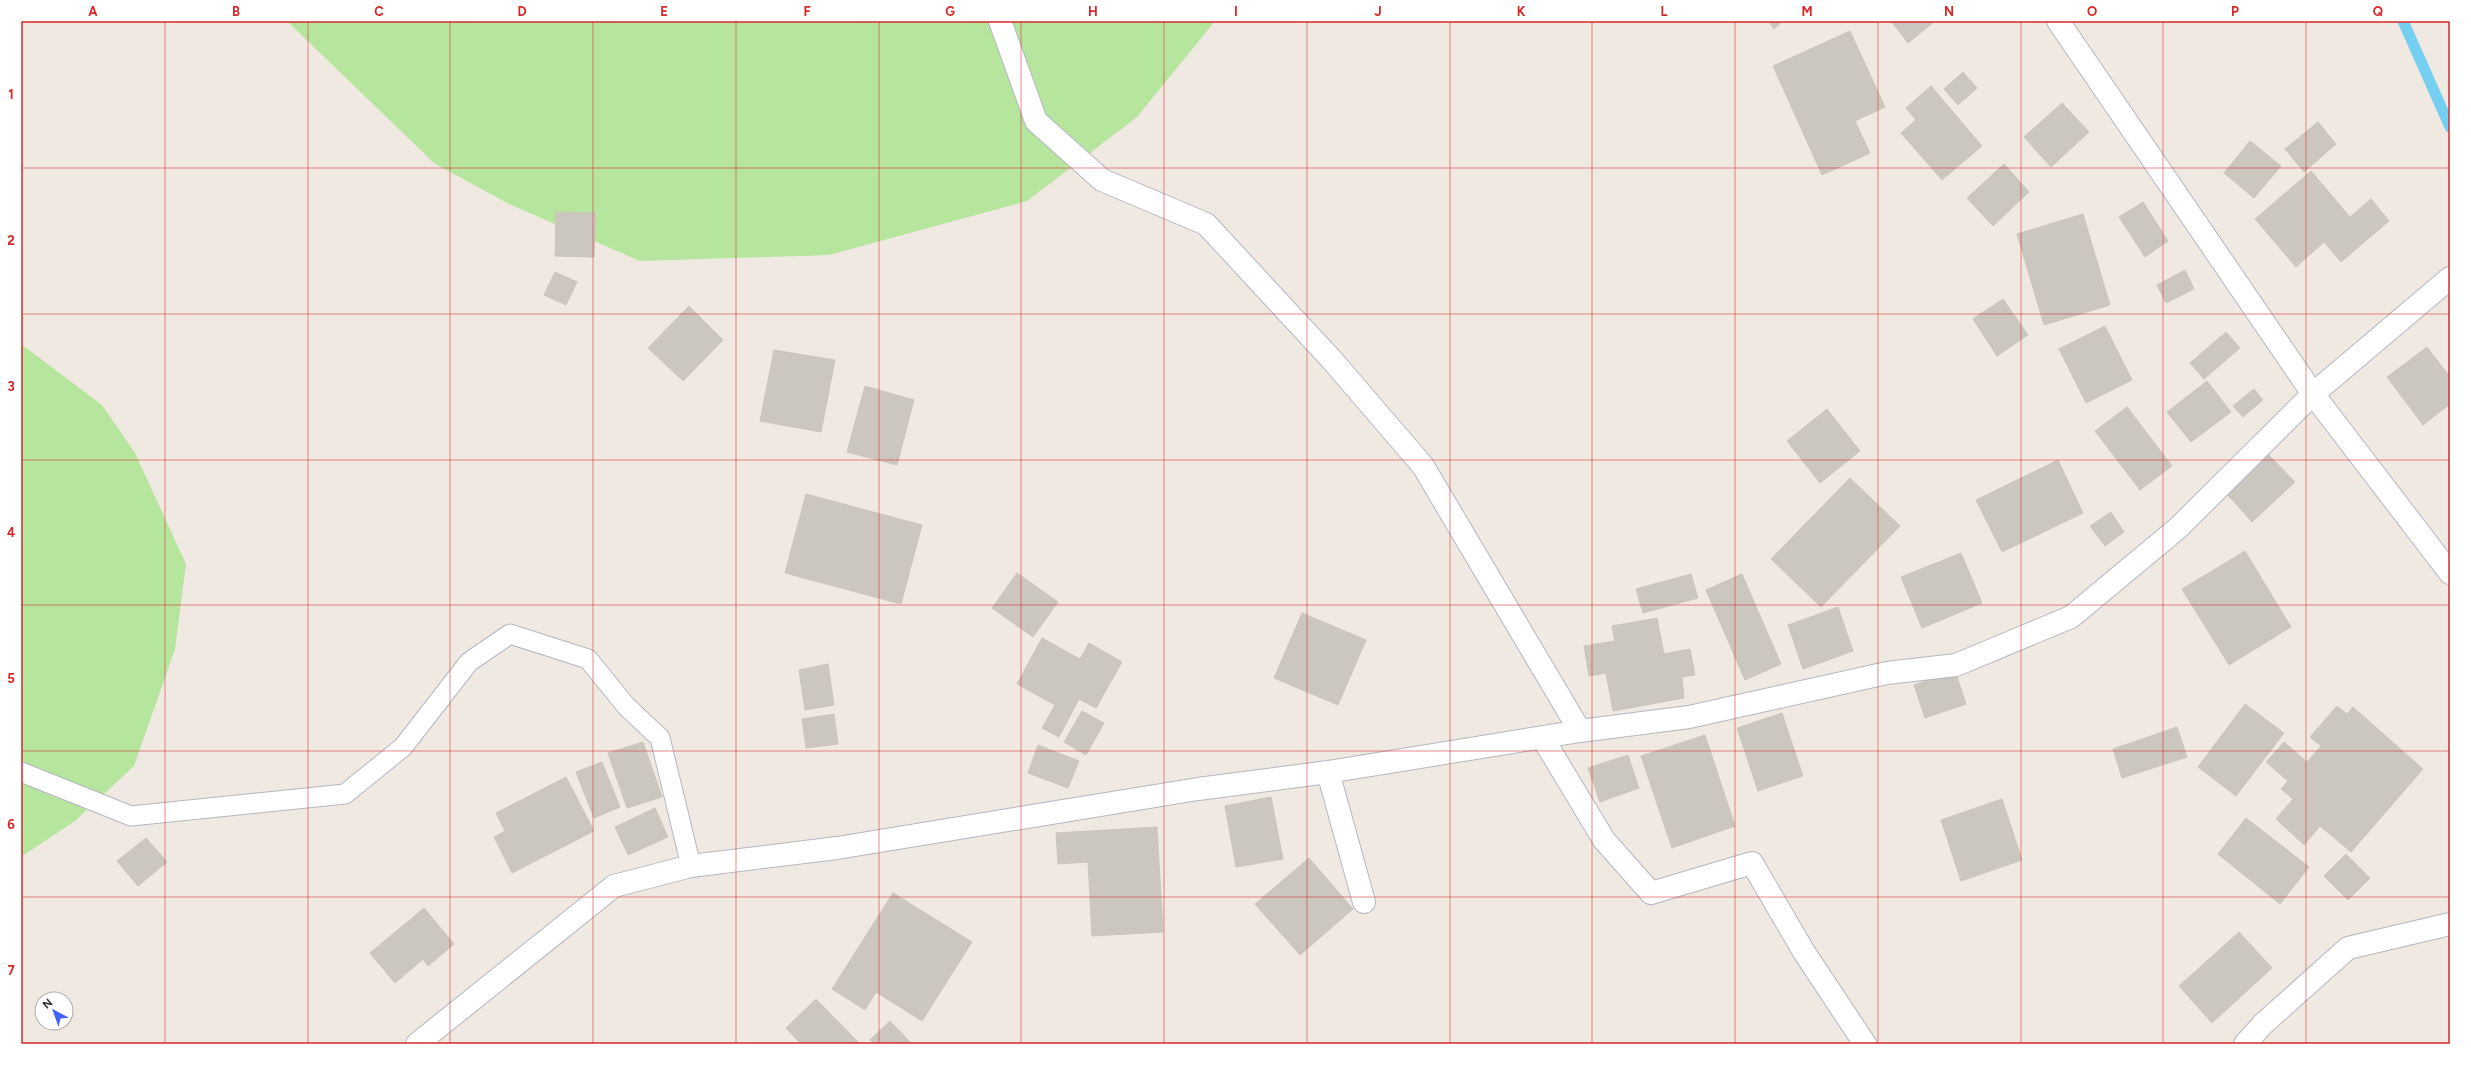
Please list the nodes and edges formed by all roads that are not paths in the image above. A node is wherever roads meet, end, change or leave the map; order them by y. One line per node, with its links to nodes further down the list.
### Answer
1 (1000, 21): 6 (street)
2 (2058, 21): 4 (street)
3 (2450, 278): 4 (street)
4 (2313, 394): 5 (street); 6 (street)
5 (2450, 573)
6 (1580, 731): 7 (street)
7 (1542, 737): 9 (street); 14 (street)
8 (21, 772): 10 (lane)
9 (1328, 772): 10 (street); 11 (street)
10 (691, 866): 13 (street)
11 (1364, 902)
12 (2450, 924): 15 (street)
13 (416, 1044)
14 (1865, 1044)
15 (2245, 1044)

